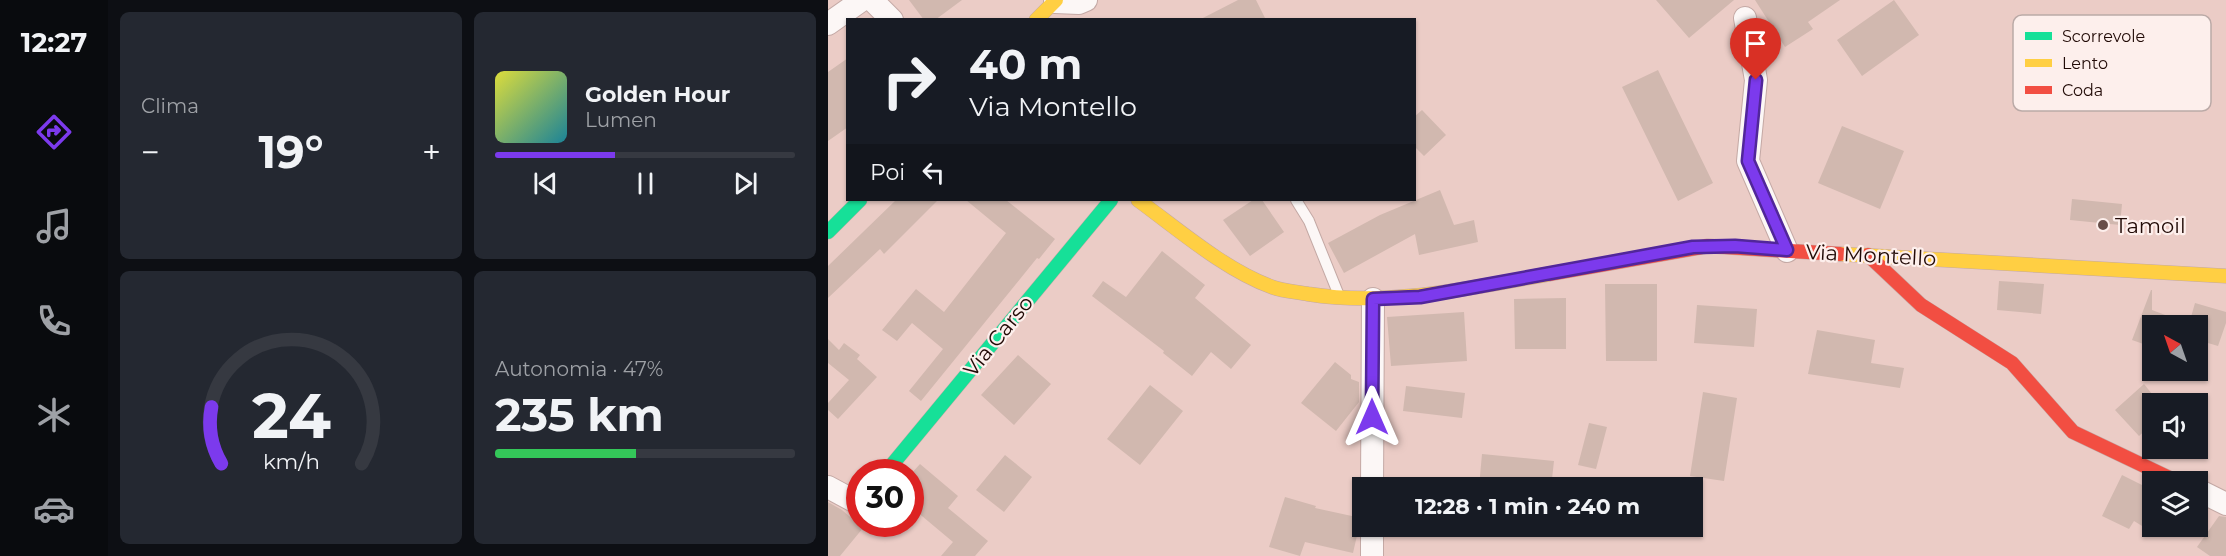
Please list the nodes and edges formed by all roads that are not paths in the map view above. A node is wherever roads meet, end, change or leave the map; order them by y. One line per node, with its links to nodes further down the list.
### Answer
1 (862, 0): 8 (street)
2 (872, 0): 5 (street)
3 (1086, 0): 4 (street)
4 (1056, 1): 6 (street)
5 (890, 18)
6 (1038, 18)
7 (1745, 18): 14 (street)
8 (828, 24)
9 (859, 201): 13 (street)
10 (1110, 201): 19 (street, Via Carso)
11 (1139, 201): 17 (street, Via Montello)
12 (1297, 201): 17 (lane)
13 (828, 232)
14 (1787, 250): 15 (street, Via Montello); 18 (street, Via Montello)
15 (1868, 255): 16 (street, Via Montello); 20 (street)
16 (2226, 276)
17 (1341, 299): 18 (street, Via Montello)
18 (1373, 299): 21 (street)
19 (897, 459)
20 (2155, 471)
21 (1372, 477)
22 (828, 487): 24 (street)
23 (2208, 495): 25 (street)
24 (846, 497)
25 (2226, 504)
26 (1372, 537): 27 (street)
27 (1372, 556)

